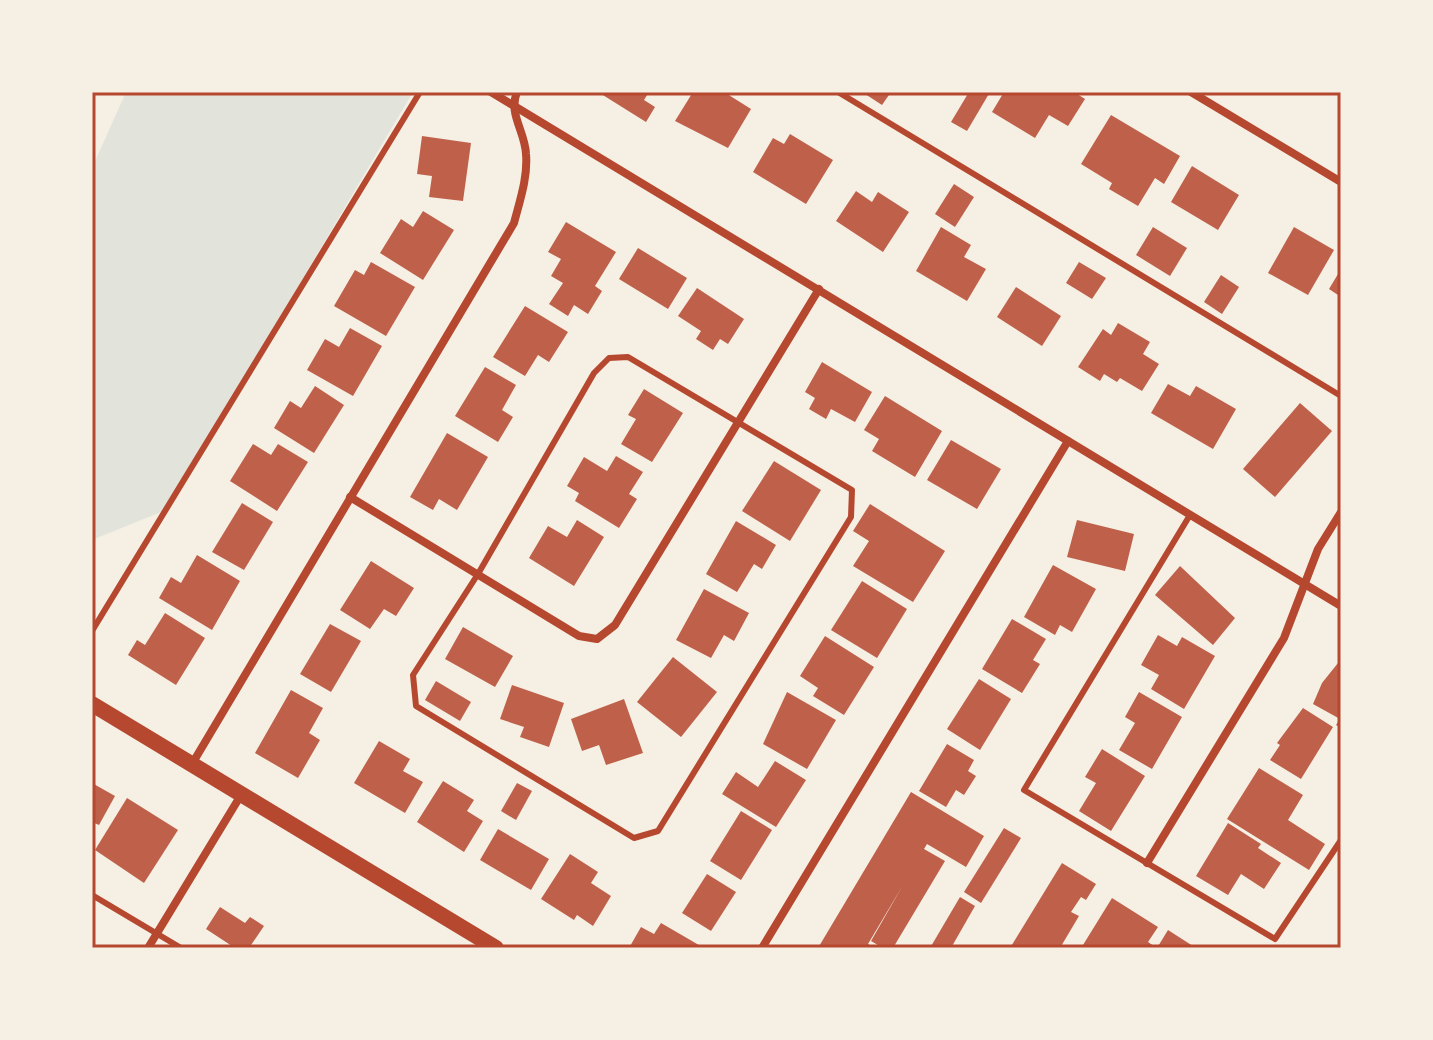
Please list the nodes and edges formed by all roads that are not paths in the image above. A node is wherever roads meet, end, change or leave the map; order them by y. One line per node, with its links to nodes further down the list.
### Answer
1 (420, 92): 18 (lane)
2 (491, 92): 6 (street)
3 (517, 92): 6 (street)
4 (838, 92): 9 (lane)
5 (1191, 92): 7 (street)
6 (512, 105): 8 (street); 12 (street)
7 (1341, 182)
8 (819, 289): 10 (street); 11 (street)
9 (1341, 396)
10 (737, 423): 15 (street); 15 (lane); 15 (lane)
11 (1068, 441): 14 (street); 29 (street)
12 (350, 497): 15 (street); 20 (street)
13 (1341, 512): 16 (street)
14 (1190, 515): 16 (street); 23 (lane)
15 (478, 574)
16 (1305, 584): 17 (street); 23 (street)
17 (1341, 606)
18 (92, 631)
19 (92, 704): 20 (main road)
20 (192, 764): 21 (main road)
21 (241, 794): 25 (street); 28 (main road)
22 (1341, 840): 23 (lane)
23 (1147, 863)
24 (92, 895): 25 (lane)
25 (156, 933): 26 (street); 27 (lane)
26 (148, 948)
27 (181, 948)
28 (496, 948)
29 (762, 948)

